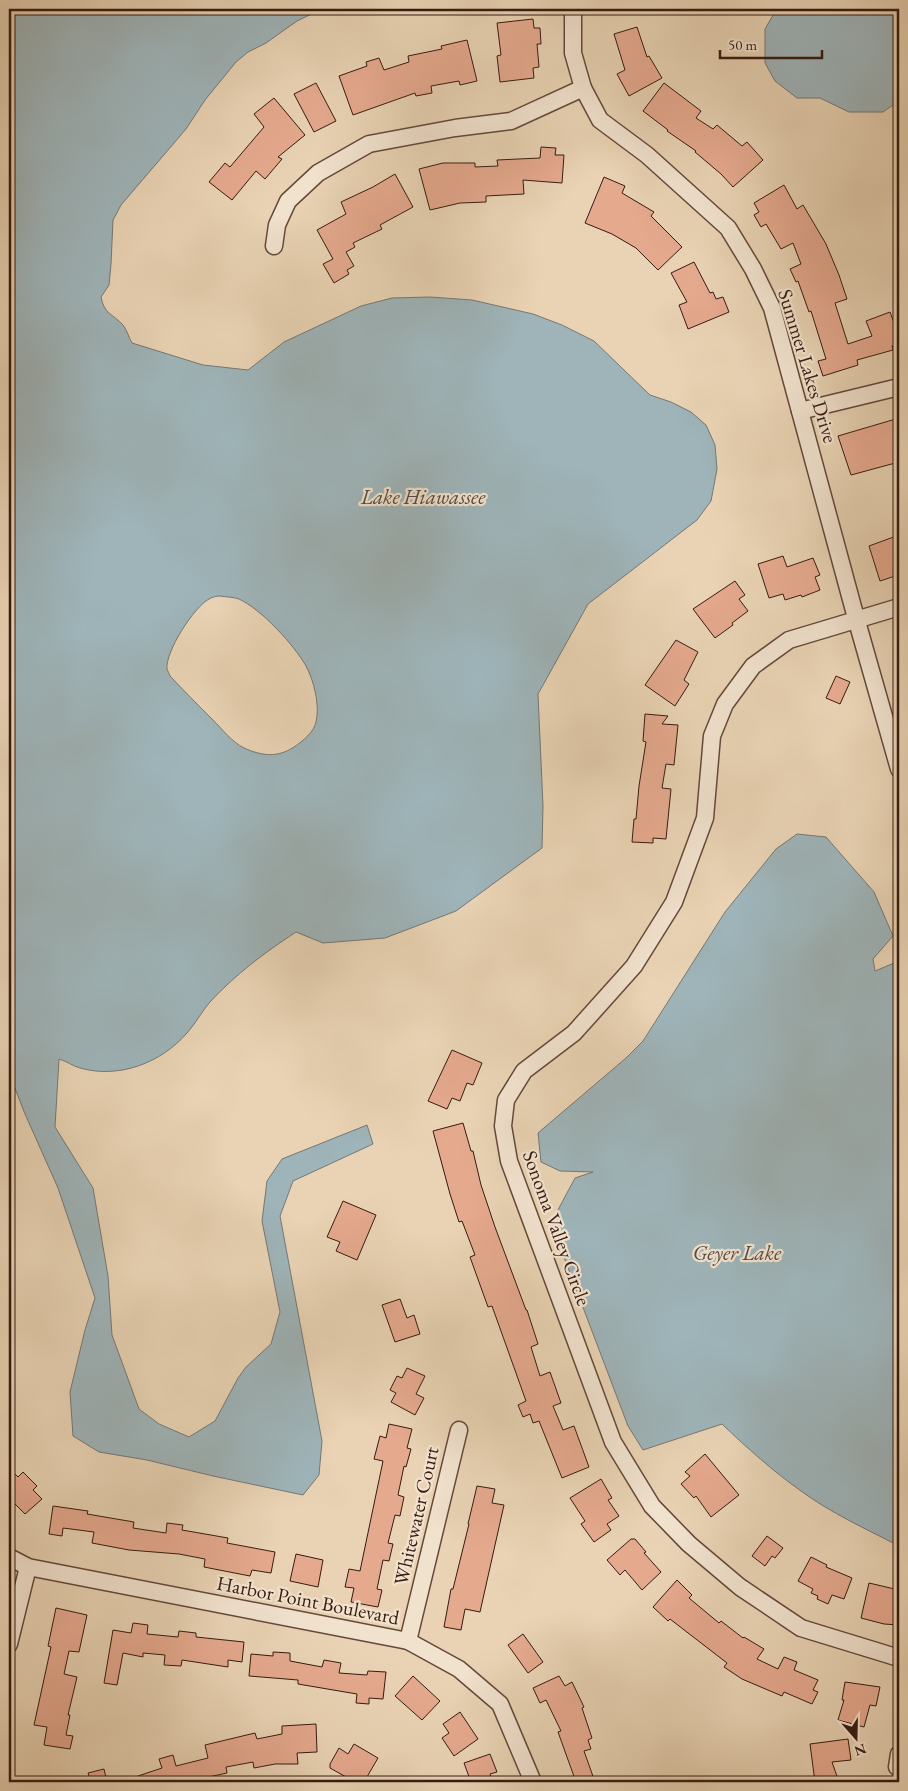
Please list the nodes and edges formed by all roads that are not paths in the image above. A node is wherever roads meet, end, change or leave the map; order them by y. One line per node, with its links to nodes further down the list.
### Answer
1 (573, 9): 2 (street, Summer Lakes Drive)
2 (583, 88): 3 (street); 5 (street, Summer Lakes Drive)
3 (274, 246)
4 (899, 387): 5 (street)
5 (800, 411): 7 (street, Summer Lakes Drive)
6 (899, 607): 7 (street, Sonoma Valley Circle)
7 (856, 618): 8 (street, Summer Lakes Drive); 14 (street, Sonoma Valley Circle)
8 (899, 769)
9 (459, 1430): 12 (street, Whitewater Court)
10 (9, 1558): 11 (street, Harbor Point Boulevard)
11 (28, 1567): 12 (street, Harbor Point Boulevard); 13 (street)
12 (408, 1641): 15 (street, Harbor Point Boulevard)
13 (9, 1644)
14 (899, 1658)
15 (533, 1782)

